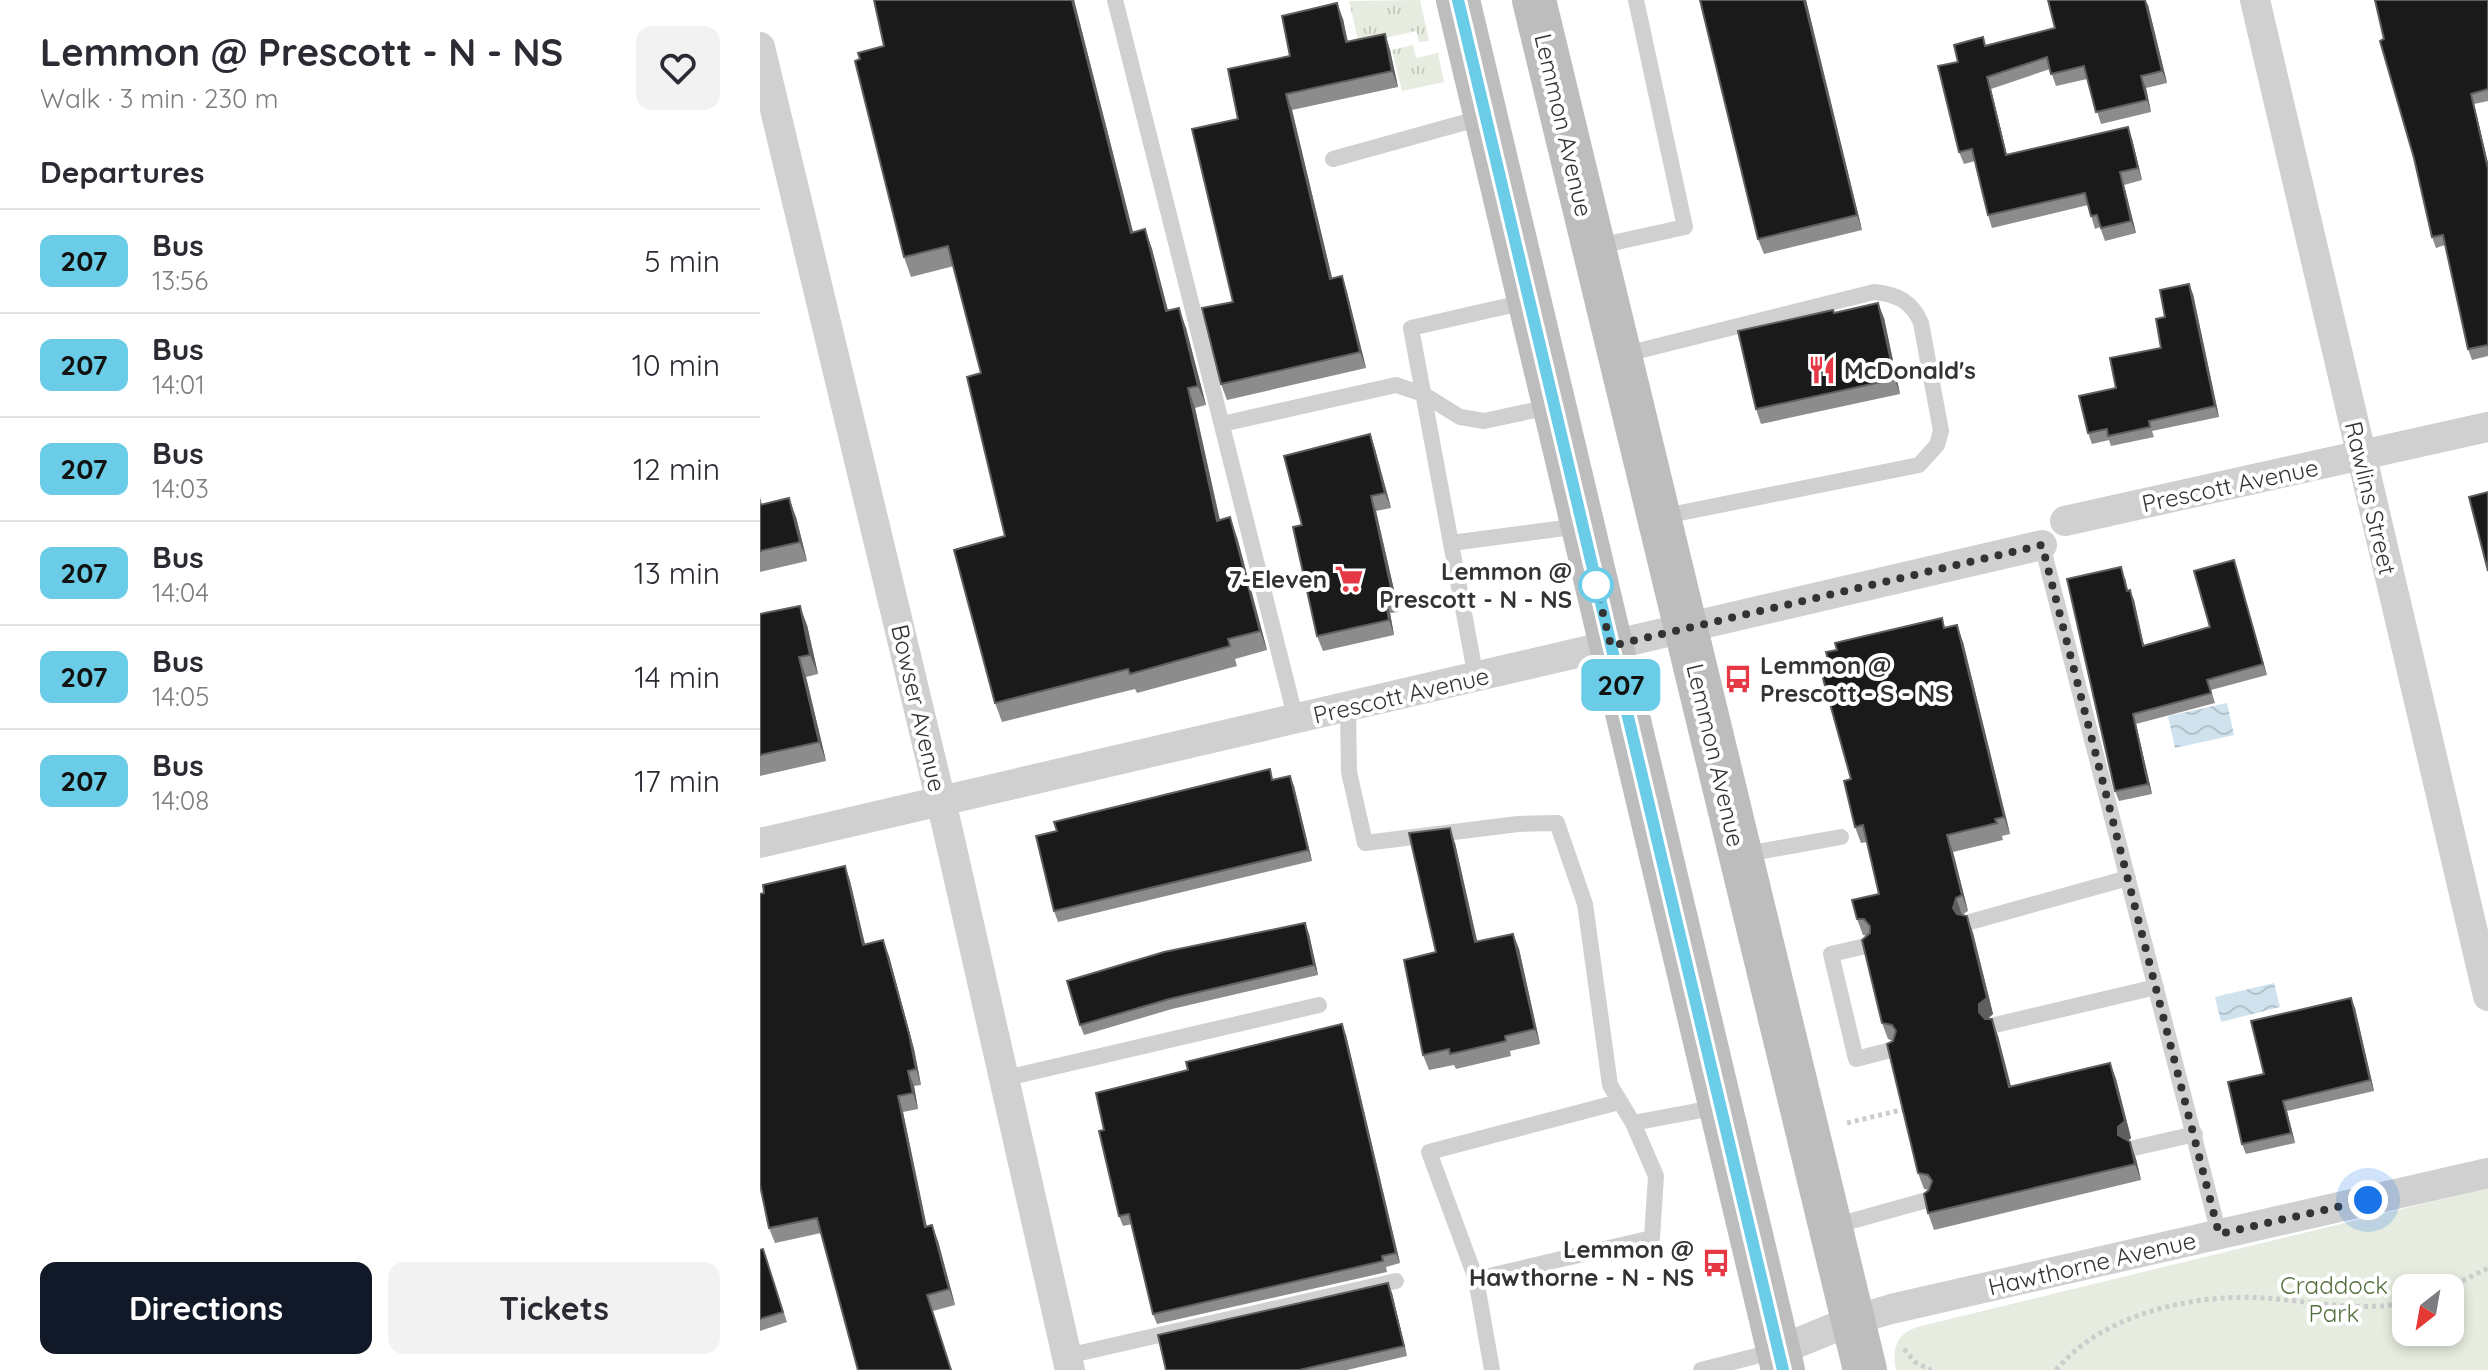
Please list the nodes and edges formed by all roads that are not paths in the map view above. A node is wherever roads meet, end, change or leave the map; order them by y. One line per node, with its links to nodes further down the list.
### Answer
1 (1115, 0): 14 (lane)
2 (1458, 0): 7 (main road)
3 (1534, 0): 9 (main road, Lemmon Avenue)
4 (1636, 0): 9 (lane)
5 (2255, 0): 16 (street, Rawlins Street)
6 (760, 47): 27 (street, Bowser Avenue)
7 (1485, 116): 8 (lane); 10 (main road)
8 (1333, 159)
9 (1593, 247): 11 (main road, Lemmon Avenue)
10 (1529, 301): 12 (lane); 13 (main road)
11 (1619, 356): 17 (main road, Lemmon Avenue); 17 (lane)
12 (1423, 394): 13 (lane); 14 (lane); 20 (lane)
13 (1554, 405): 19 (main road)
14 (1222, 424): 26 (lane)
15 (2488, 427): 16 (street, Prescott Avenue)
16 (2361, 457): 18 (street, Prescott Avenue); 33 (street, Rawlins Street)
17 (1658, 517): 22 (main road, Lemmon Avenue)
18 (2065, 521)
19 (1583, 526): 20 (lane); 23 (main road)
20 (1451, 543): 24 (lane)
21 (2042, 545): 22 (street, Prescott Avenue); 31 (lane)
22 (1685, 629): 23 (street, Prescott Avenue); 30 (main road, Lemmon Avenue)
23 (1611, 646): 24 (street, Prescott Avenue); 42 (main road)
24 (1476, 678): 25 (street, Prescott Avenue)
25 (1348, 708): 26 (street, Prescott Avenue); 41 (lane)
26 (1296, 720): 27 (street, Prescott Avenue)
27 (940, 799): 29 (street, Prescott Avenue); 40 (street, Bowser Avenue)
28 (1841, 837): 30 (lane)
29 (760, 843)
30 (1739, 856): 48 (main road, Lemmon Avenue)
31 (2128, 878): 32 (lane); 35 (lane)
32 (1970, 922)
33 (2480, 932): 36 (street, Rawlins Street)
34 (1866, 946): 39 (lane)
35 (2156, 987): 38 (lane); 44 (lane)
36 (2488, 996)
37 (1319, 1005): 40 (lane)
38 (1995, 1025)
39 (1891, 1050)
40 (1002, 1079): 54 (street, Bowser Avenue)
41 (1619, 1102): 43 (lane); 50 (lane)
42 (1720, 1107): 43 (lane); 53 (main road)
43 (1633, 1123): 50 (lane)
44 (2195, 1134): 45 (lane); 49 (lane)
45 (2134, 1148)
46 (2488, 1173): 49 (street, Hawthorne Avenue)
47 (1927, 1200): 48 (lane)
48 (1829, 1228): 52 (main road, Lemmon Avenue)
49 (2219, 1234): 52 (street, Hawthorne Avenue)
50 (1476, 1279): 55 (lane)
51 (1396, 1281): 54 (lane)
52 (1851, 1321): 53 (street, Hawthorne Avenue); 57 (main road, Lemmon Avenue)
53 (1780, 1360): 56 (lane, Hawthorne Avenue)
54 (1069, 1363)
55 (1492, 1370)
56 (1701, 1370)
57 (1865, 1370)

